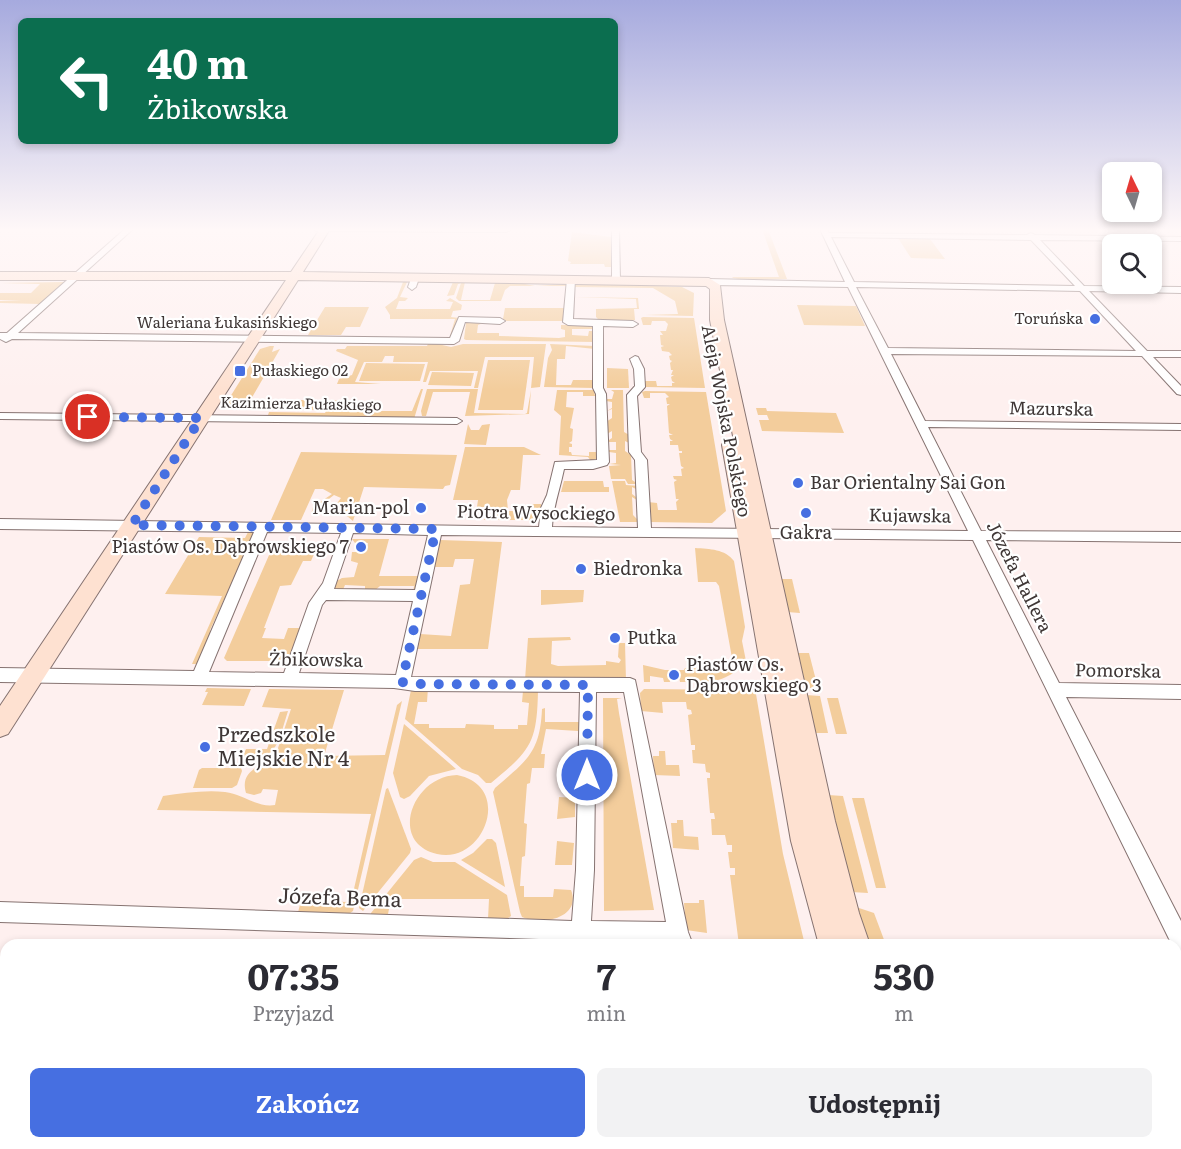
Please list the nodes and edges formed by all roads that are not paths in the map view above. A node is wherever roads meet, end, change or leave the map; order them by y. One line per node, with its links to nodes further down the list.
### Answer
1 (709, 282): 33 (street, Aleja Wojska Polskiego)
2 (68, 283): 13 (street)
3 (289, 283): 14 (street)
4 (571, 283): 11 (street)
5 (753, 283): 7 (street)
6 (1075, 283): 8 (street)
7 (851, 284): 8 (street); 16 (street, Józefa Hallera)
8 (1081, 289): 9 (street); 17 (street)
9 (1181, 290)
10 (500, 321): 14 (street, Waleriana Łukasińskiego)
11 (598, 323): 12 (street); 31 (street)
12 (633, 324)
13 (5, 336): 14 (street, Waleriana Łukasińskiego); 15 (street)
14 (253, 339): 22 (street)
15 (0, 345)
16 (884, 351): 17 (street); 24 (street, Józefa Hallera)
17 (1144, 353): 18 (street); 20 (street)
18 (1181, 354)
19 (635, 359): 32 (street)
20 (1181, 392)
21 (0, 416): 22 (street, Kazimierza Pułaskiego)
22 (201, 418): 23 (street, Kazimierza Pułaskiego); 27 (street)
23 (457, 421)
24 (920, 424): 25 (street, Mazurska); 34 (street, Józefa Hallera)
25 (1181, 427)
26 (0, 524): 27 (street, Piotra Wysockiego)
27 (132, 525): 28 (street, Piotra Wysockiego); 39 (street)
28 (263, 527): 29 (street, Piotra Wysockiego); 40 (street)
29 (349, 528): 30 (street, Piotra Wysockiego); 36 (street)
30 (436, 529): 31 (street, Piotra Wysockiego); 37 (street)
31 (545, 531): 32 (street, Piotra Wysockiego)
32 (645, 532): 33 (street, Piotra Wysockiego)
33 (754, 533): 34 (street, Kujawska); 53 (street, Aleja Wojska Polskiego); 54 (street, Aleja Wojska Polskiego)
34 (976, 535): 35 (street, Kujawska); 44 (street, Józefa Hallera)
35 (1181, 537)
36 (323, 594): 37 (street); 41 (street)
37 (421, 596): 42 (street)
38 (0, 675): 39 (street, Żbikowska)
39 (33, 676): 40 (street, Żbikowska); 46 (street)
40 (199, 677): 41 (street, Żbikowska)
41 (289, 679): 42 (street, Żbikowska)
42 (402, 682): 43 (street, Żbikowska)
43 (588, 685): 50 (street); 52 (street, Żbikowska)
44 (1054, 690): 45 (street, Pomorska); 48 (street, Józefa Hallera)
45 (1181, 692)
46 (0, 726)
47 (0, 912): 49 (street, Józefa Bema)
48 (1179, 936)
49 (530, 938): 50 (street, Józefa Bema)
50 (580, 938): 51 (street, Józefa Bema)
51 (626, 938): 52 (street, Józefa Bema)
52 (680, 938)
53 (830, 939)
54 (854, 939)

